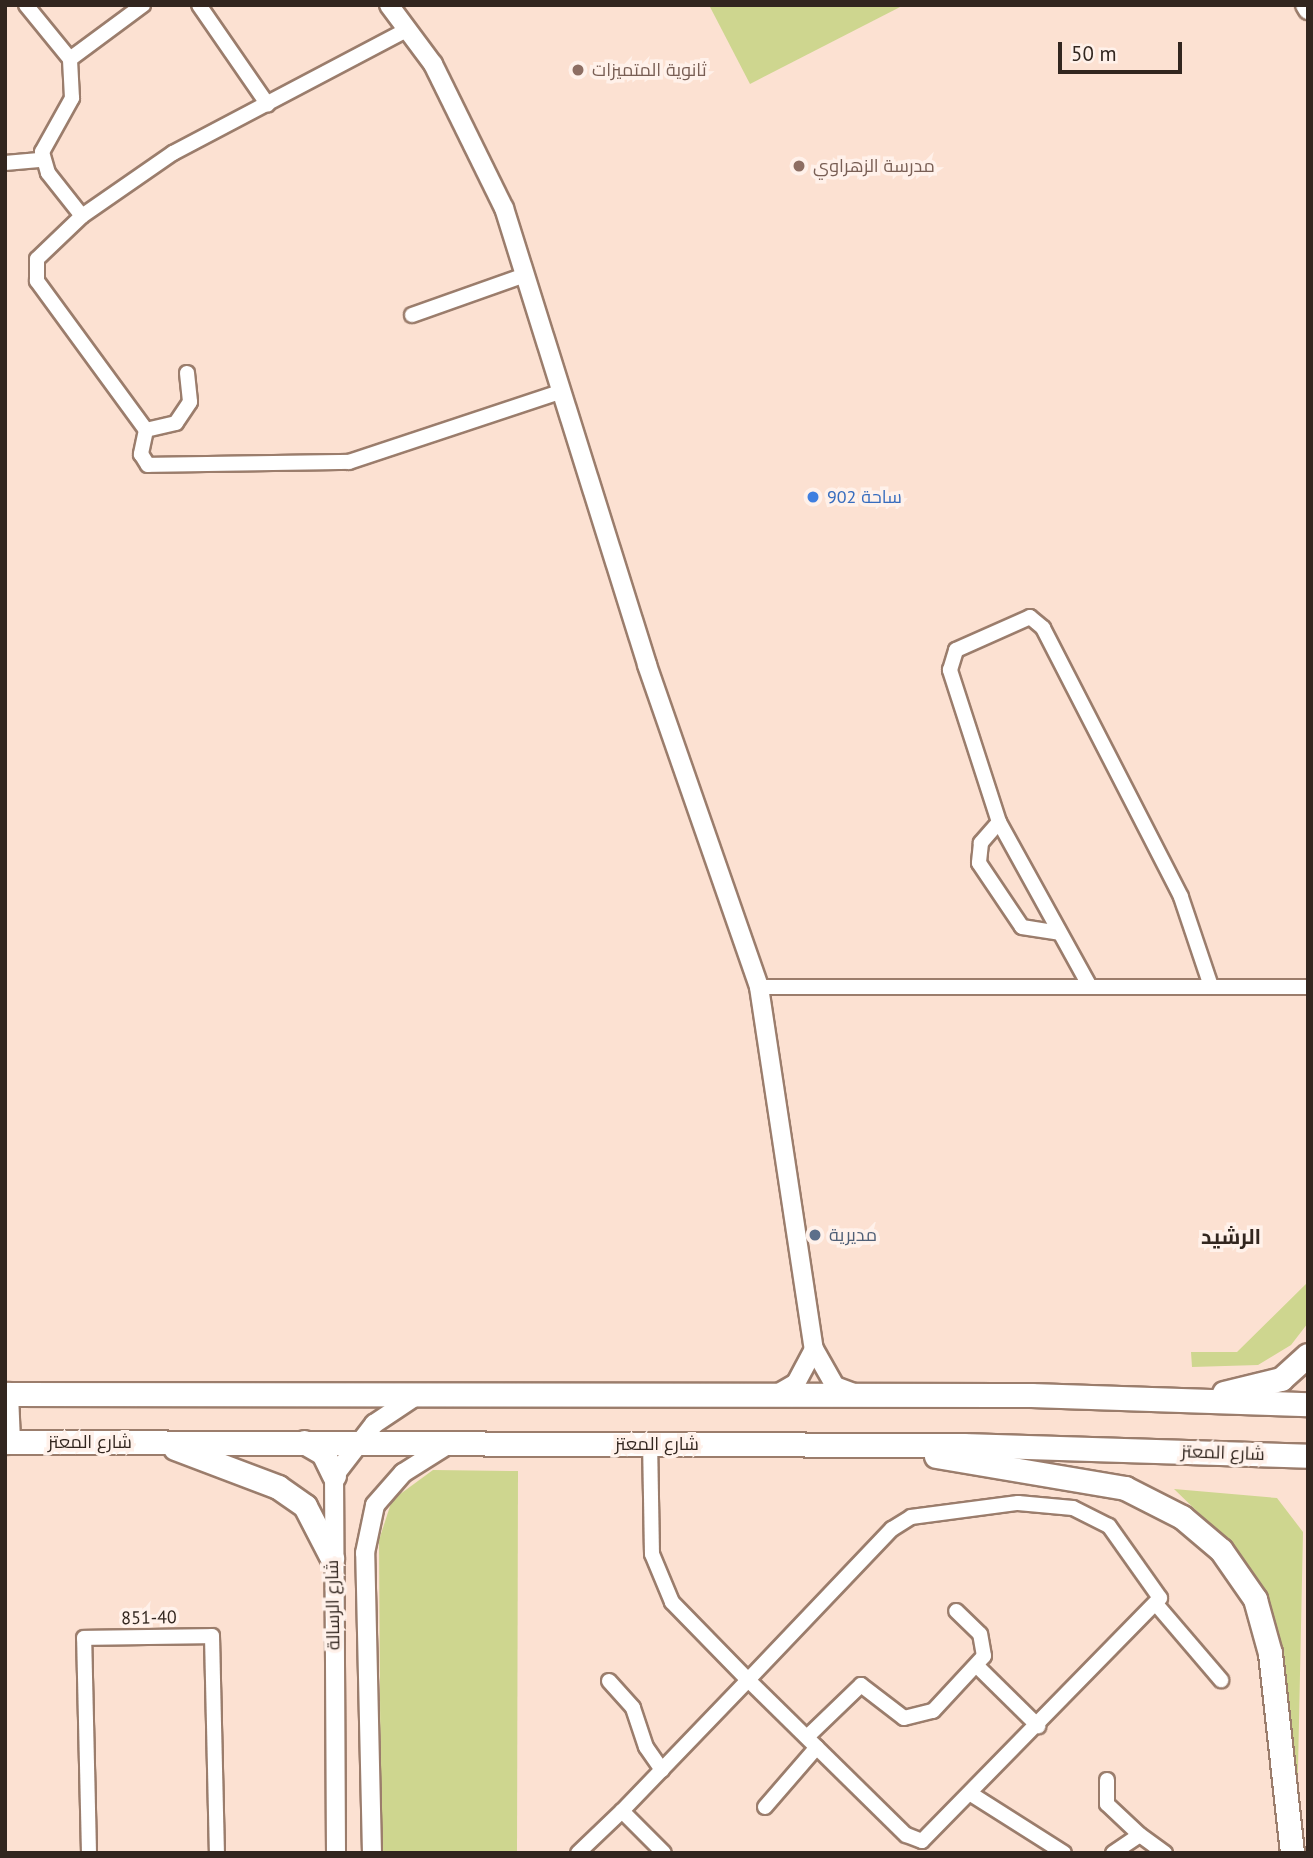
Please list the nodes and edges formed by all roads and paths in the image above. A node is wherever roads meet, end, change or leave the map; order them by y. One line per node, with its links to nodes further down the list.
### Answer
1 (26, 5): 8 (street)
2 (143, 5): 8 (street)
3 (199, 5): 9 (street)
4 (389, 5): 7 (street)
5 (1305, 5): 6 (street)
6 (1308, 10)
7 (408, 29): 9 (street); 13 (street)
8 (70, 59): 10 (street)
9 (268, 105): 12 (street)
10 (42, 160): 11 (street); 12 (street)
11 (5, 163)
12 (82, 216): 17 (street)
13 (525, 275): 14 (street); 16 (street)
14 (412, 315)
15 (187, 373): 17 (street)
16 (562, 391): 17 (street); 22 (street)
17 (146, 430)
18 (999, 822): 19 (street); 19 (street); 21 (street)
19 (1060, 933): 20 (street)
20 (1089, 985): 21 (street); 22 (street)
21 (1211, 986): 23 (street)
22 (759, 987): 24 (street)
23 (1308, 987)
24 (814, 1349): 28 (street); 29 (street)
25 (1308, 1355): 30 (main road)
26 (6, 1394): 27 (main road); 32 (main road)
27 (419, 1394): 28 (main road); 35 (street)
28 (777, 1394): 29 (main road)
29 (856, 1394): 30 (main road)
30 (1196, 1400): 31 (main road)
31 (1308, 1404)
32 (7, 1442): 34 (main road, شارع المعتز)
33 (304, 1442): 34 (main road, شارع المعتز); 35 (main road, شارع المعتز); 40 (main road)
34 (159, 1443): 41 (main road)
35 (358, 1443): 36 (main road, شارع المعتز); 40 (street)
36 (449, 1444): 37 (main road, شارع المعتز); 51 (street, شارع الرسالة)
37 (650, 1444): 38 (main road, شارع المعتز); 46 (street)
38 (861, 1444): 39 (main road, شارع المعتز); 68 (main road)
39 (1308, 1456)
40 (334, 1476): 41 (street, شارع الرسالة)
41 (332, 1558): 50 (street, شارع الرسالة)
42 (1157, 1605): 45 (street); 46 (street); 48 (street)
43 (956, 1611): 44 (street)
44 (977, 1666): 48 (street); 49 (street)
45 (1221, 1679)
46 (748, 1680): 49 (street); 52 (street)
47 (609, 1681): 52 (street)
48 (1038, 1726): 54 (street)
49 (812, 1742): 55 (street); 58 (street)
50 (335, 1743): 51 (street); 61 (street, شارع الرسالة)
51 (368, 1743): 62 (street, شارع الرسالة)
52 (662, 1770): 56 (street)
53 (1107, 1780): 57 (street)
54 (971, 1794): 58 (street); 65 (street)
55 (765, 1807)
56 (622, 1811): 63 (street); 64 (street)
57 (1140, 1835): 66 (street); 67 (street)
58 (921, 1847)
59 (89, 1853): 60 (street, 851-40)
60 (216, 1853)
61 (336, 1853)
62 (372, 1853)
63 (578, 1853)
64 (664, 1853)
65 (1064, 1853)
66 (1113, 1853)
67 (1165, 1853)
68 (1292, 1853)

